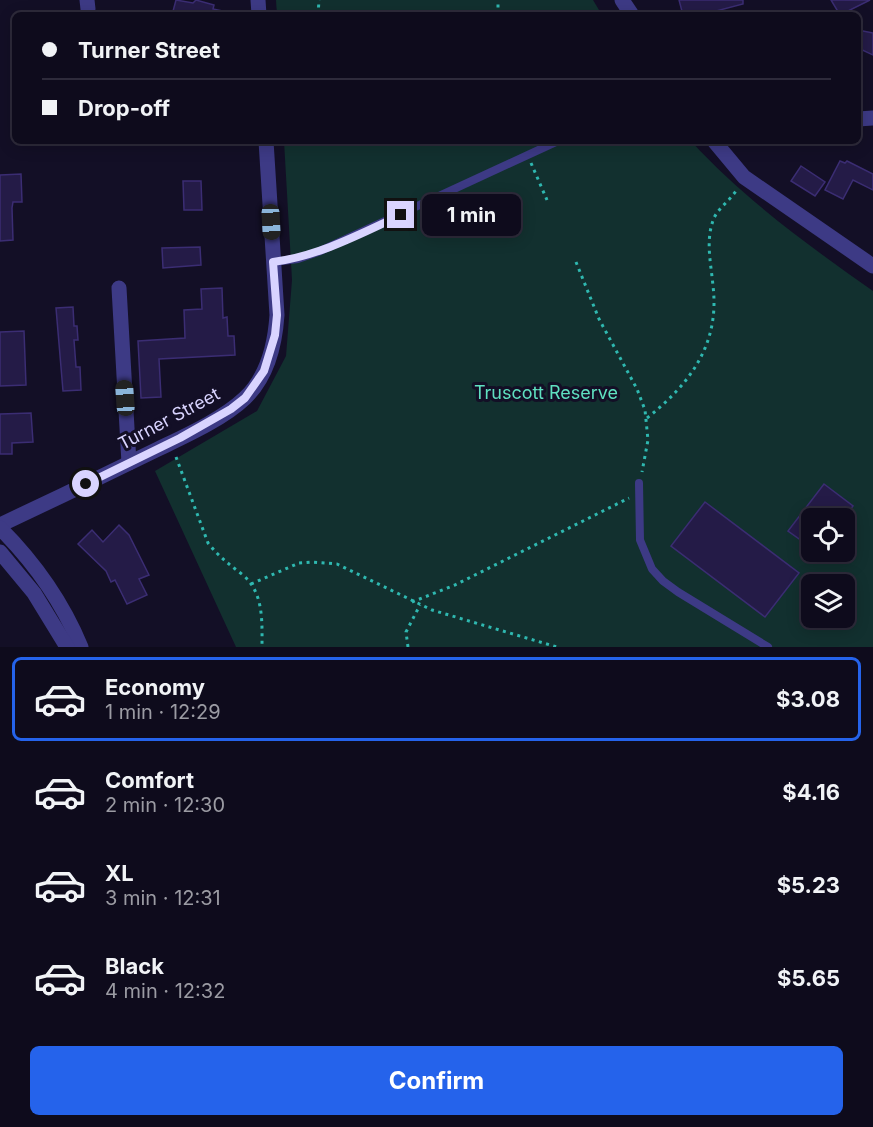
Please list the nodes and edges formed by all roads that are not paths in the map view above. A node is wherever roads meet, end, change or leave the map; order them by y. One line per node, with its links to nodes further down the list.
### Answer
1 (266, 144): 4 (street, Turner Street)
2 (552, 144): 4 (lane)
3 (716, 144): 5 (street)
4 (273, 262): 7 (street, Turner Street)
5 (873, 266)
6 (119, 288): 7 (street)
7 (129, 464): 9 (street, Turner Street)
8 (639, 483): 13 (lane)
9 (0, 526): 12 (street)
10 (0, 552): 11 (street)
11 (67, 647)
12 (81, 647)
13 (768, 647)

